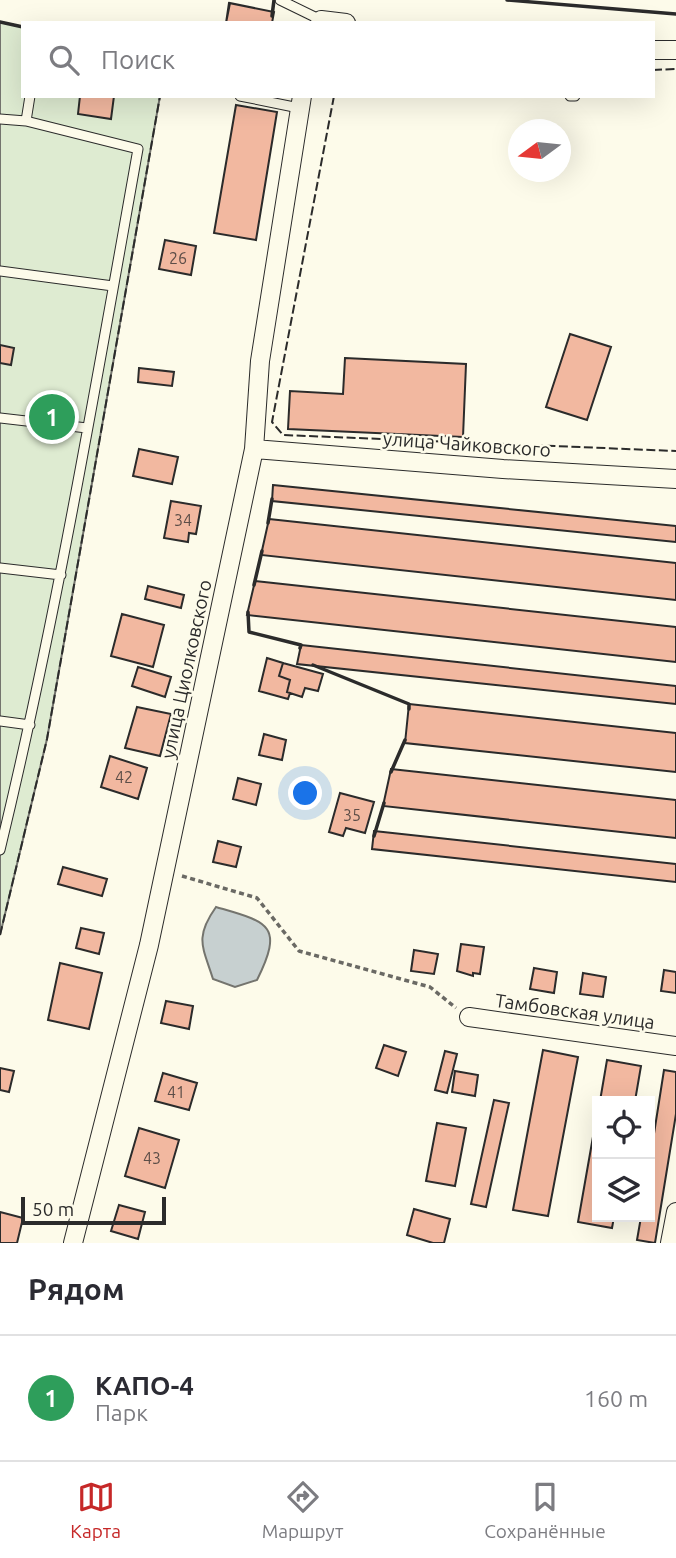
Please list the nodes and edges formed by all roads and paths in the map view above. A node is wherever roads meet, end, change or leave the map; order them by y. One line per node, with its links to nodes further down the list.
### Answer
1 (280, 0): 2 (lane)
2 (319, 21)
3 (655, 50): 4 (street)
4 (676, 50)
5 (30, 98): 9 (lane)
6 (260, 98): 7 (lane)
7 (300, 102): 14 (street, улица Циолковского)
8 (0, 119): 9 (lane)
9 (26, 121): 11 (lane)
10 (0, 271): 11 (lane)
11 (113, 286): 13 (lane)
12 (0, 418): 13 (lane)
13 (88, 428): 17 (lane)
14 (254, 449): 15 (street, улица Чайковского); 21 (street, улица Циолковского)
15 (676, 479)
16 (0, 568): 17 (lane)
17 (61, 575): 19 (lane)
18 (0, 721): 19 (lane)
19 (30, 725): 20 (lane)
20 (0, 850)
21 (165, 870): 22 (path); 25 (street, улица Циолковского)
22 (469, 1017): 23 (street, Тамбовская улица)
23 (676, 1046)
24 (676, 1212): 26 (street)
25 (73, 1243)
26 (670, 1243)

